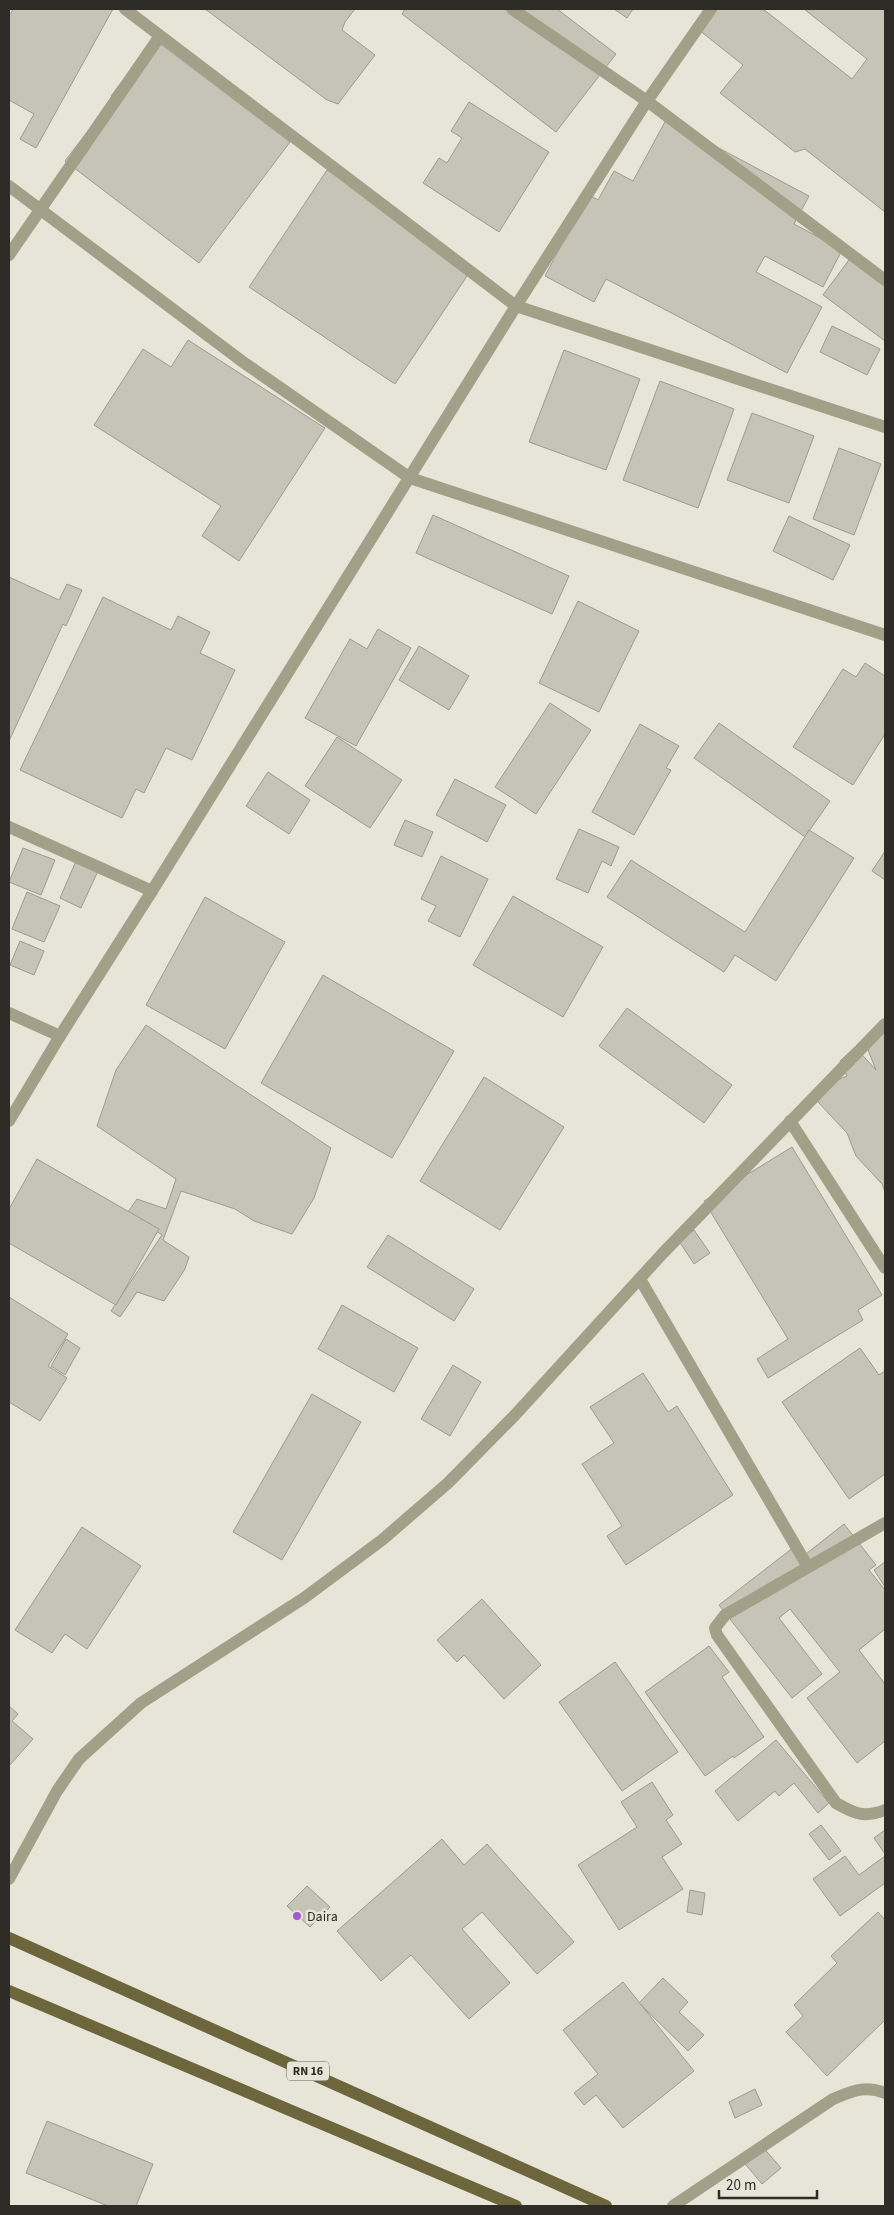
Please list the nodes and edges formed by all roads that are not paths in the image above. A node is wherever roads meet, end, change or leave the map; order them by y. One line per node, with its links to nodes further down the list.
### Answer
1 (124, 9): 4 (street)
2 (512, 9): 5 (street)
3 (711, 9): 5 (street)
4 (160, 36): 7 (street); 10 (street)
5 (646, 101): 9 (street); 10 (street)
6 (9, 186): 7 (street)
7 (40, 210): 8 (street); 12 (street)
8 (9, 255)
9 (885, 280)
10 (516, 306): 11 (street); 12 (street)
11 (885, 428)
12 (410, 478): 13 (street); 15 (street)
13 (885, 635)
14 (9, 827): 15 (street)
15 (152, 891): 18 (street)
16 (9, 1013): 18 (street)
17 (885, 1024): 20 (street)
18 (60, 1036): 19 (street)
19 (9, 1121)
20 (790, 1121): 21 (street); 22 (street)
21 (885, 1268)
22 (640, 1278): 24 (street); 26 (street)
23 (885, 1523): 24 (street)
24 (808, 1567): 25 (street)
25 (885, 1810)
26 (9, 1879)
27 (9, 1938): 31 (main road, RN 16)
28 (9, 1991): 30 (main road)
29 (885, 2093): 32 (street)
30 (516, 2206)
31 (606, 2206)
32 (673, 2206)

